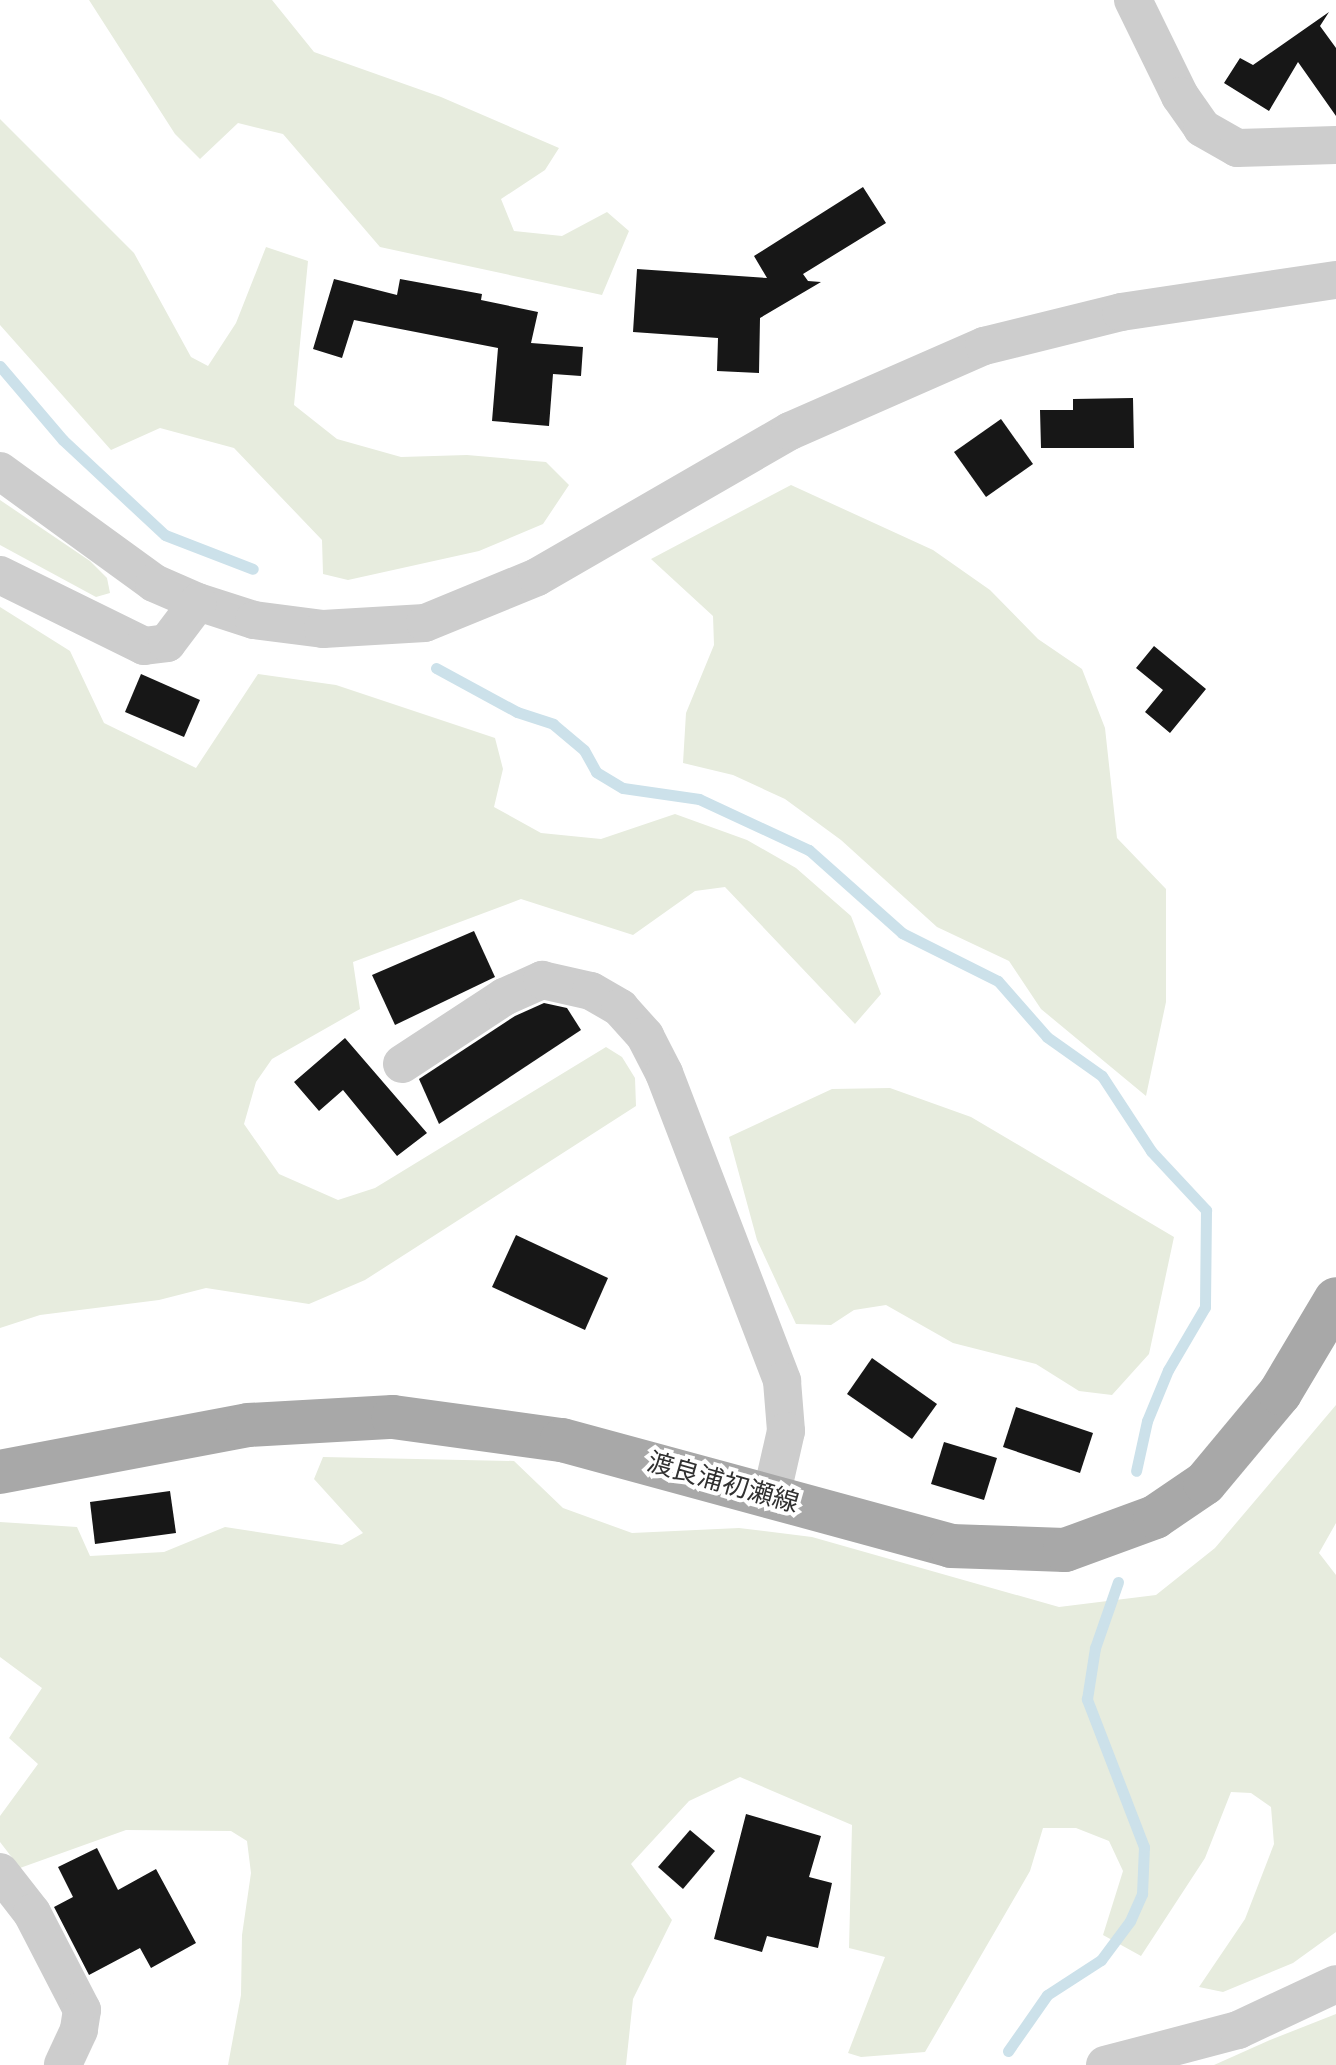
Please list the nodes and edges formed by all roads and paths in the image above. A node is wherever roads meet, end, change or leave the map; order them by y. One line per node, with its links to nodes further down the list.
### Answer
1 (1133, 0): 2 (street)
2 (1336, 145)
3 (1336, 280): 6 (street)
4 (0, 471): 6 (street)
5 (0, 575): 6 (street)
6 (198, 602)
7 (402, 1064): 10 (street)
8 (1336, 1299): 10 (main road, 渡良浦初瀬線)
9 (0, 1472): 10 (main road, 渡良浦初瀬線)
10 (771, 1497)
11 (0, 1872): 13 (street)
12 (1336, 1984): 14 (street)
13 (63, 2065)
14 (1105, 2065)

